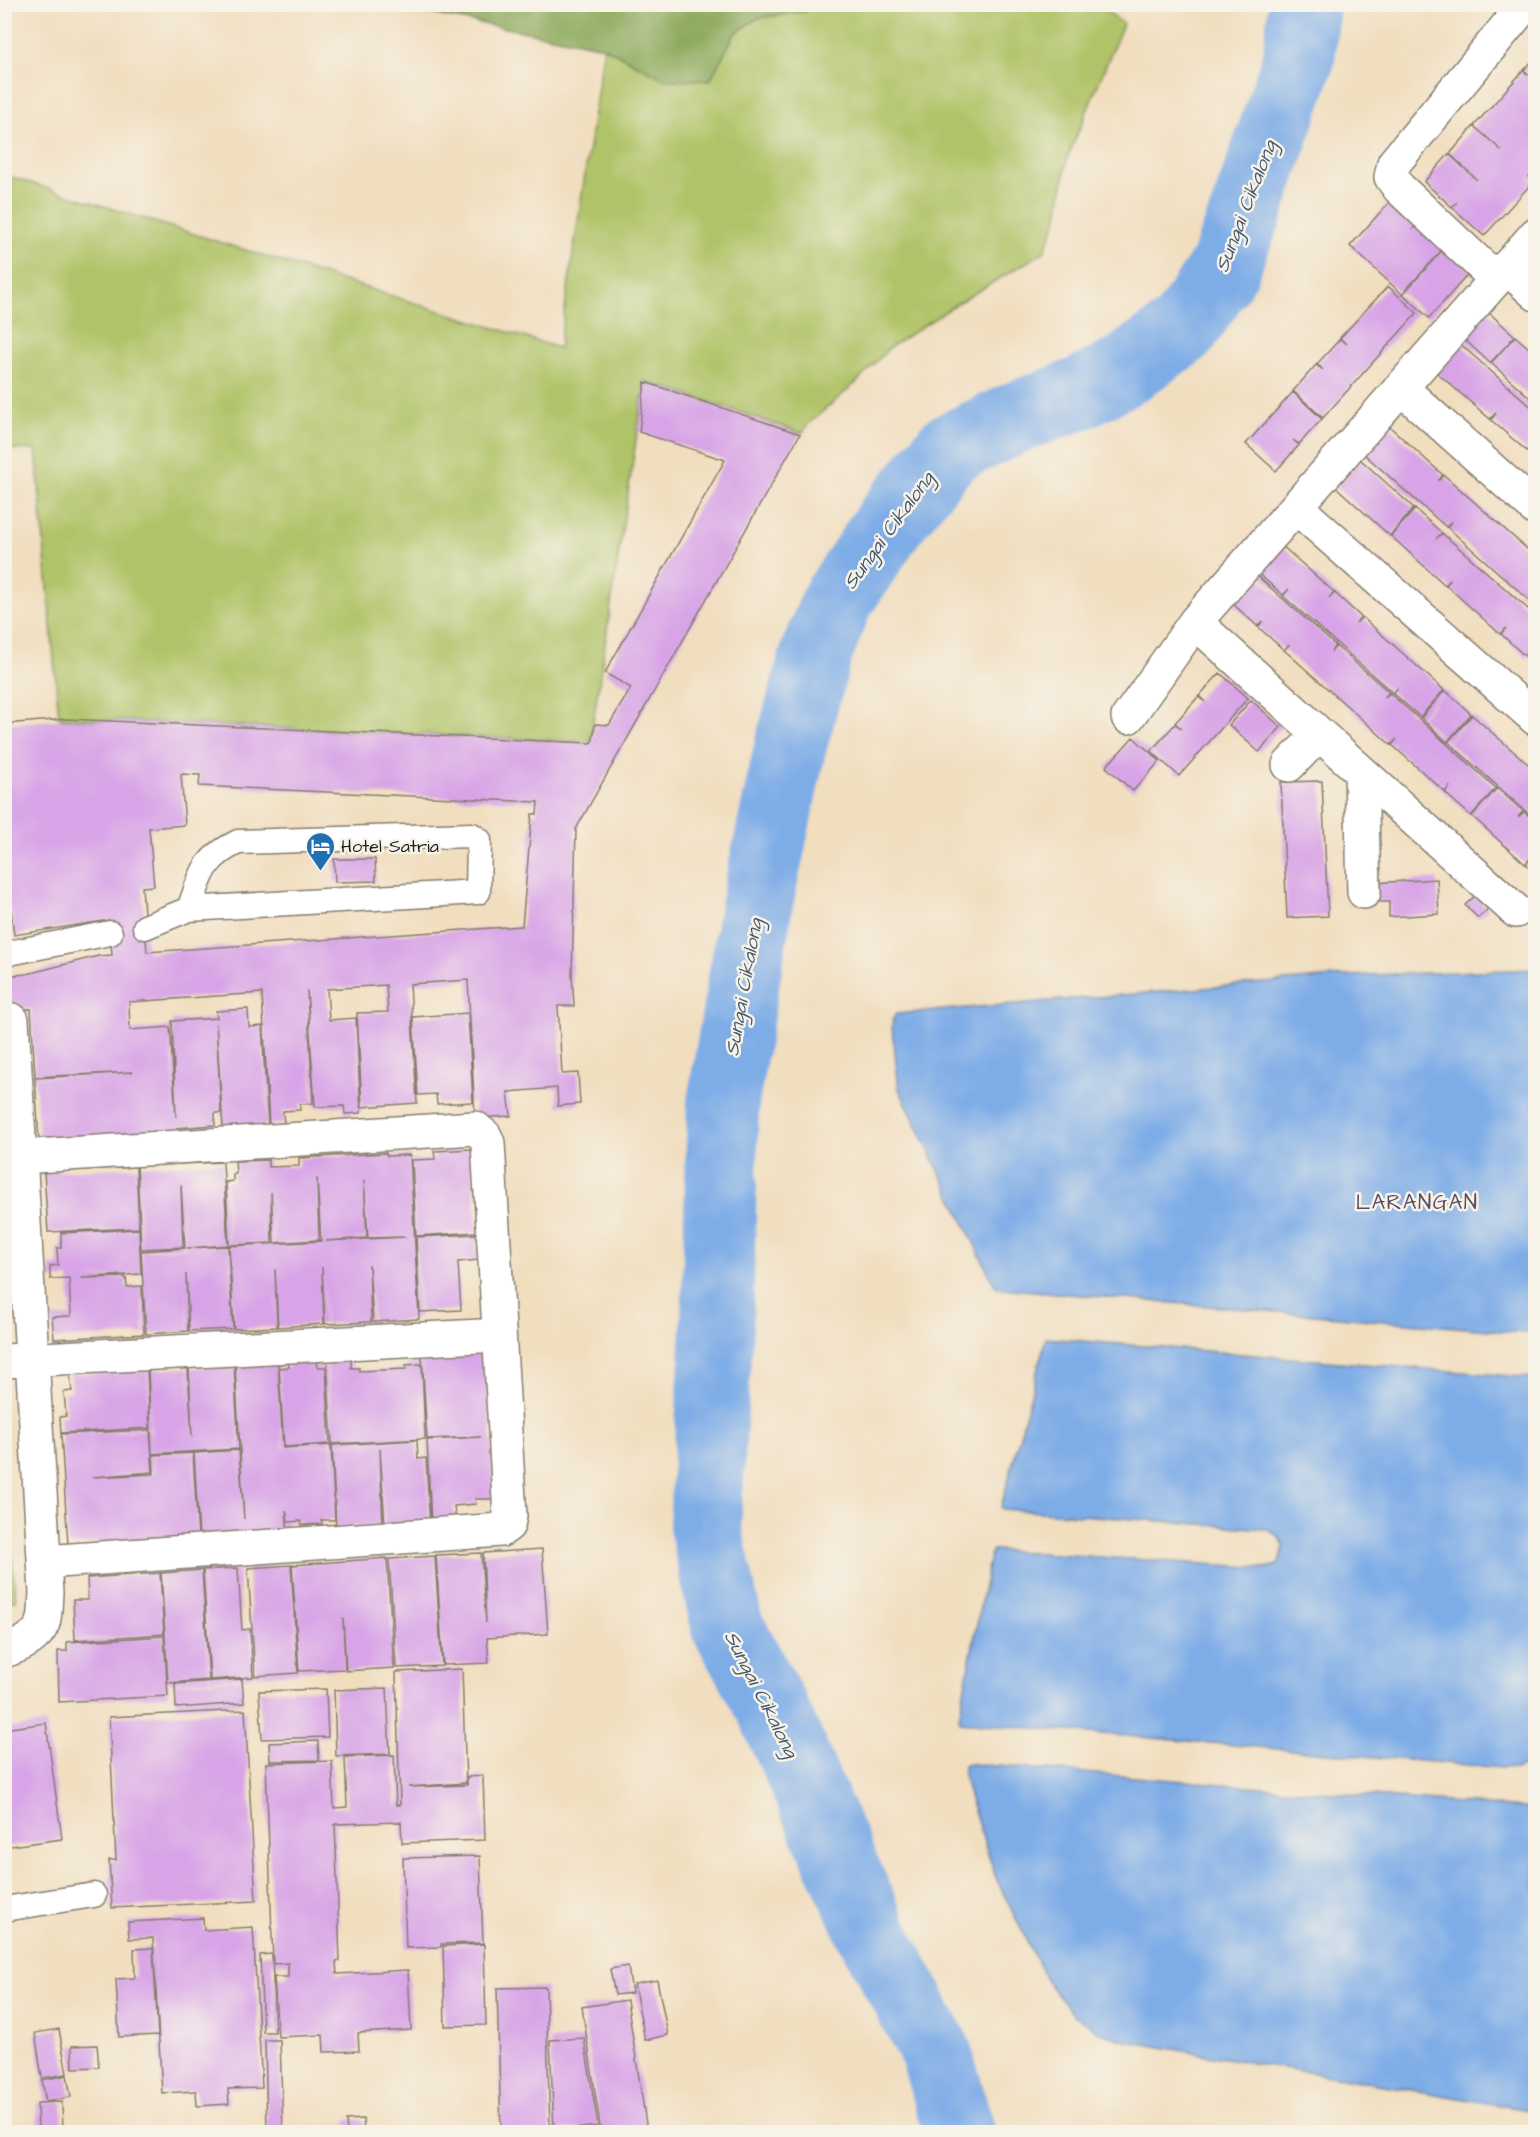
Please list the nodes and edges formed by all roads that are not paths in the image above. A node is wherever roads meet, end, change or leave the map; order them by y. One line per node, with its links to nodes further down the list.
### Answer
1 (1522, 12): 3 (street)
2 (1536, 234): 3 (street)
3 (1501, 273): 4 (street); 5 (street)
4 (1536, 294)
5 (1401, 388): 6 (street); 7 (street)
6 (1296, 507): 8 (street); 10 (street)
7 (1536, 509)
8 (1195, 622): 9 (street); 11 (street)
9 (1128, 717)
10 (1536, 719)
11 (1319, 734): 12 (street); 13 (street)
12 (1289, 765)
13 (1361, 772): 14 (street); 16 (street)
14 (1364, 892)
15 (189, 909): 15 (lane); 17 (lane)
16 (1516, 911)
17 (145, 927)
18 (110, 933): 19 (lane)
19 (4, 954)
20 (12, 1020): 21 (street)
21 (20, 1157): 22 (street); 23 (street)
22 (500, 1335): 23 (street); 24 (street)
23 (18, 1360): 24 (street)
24 (44, 1562): 25 (street)
25 (4, 1652)
26 (94, 1895): 27 (lane)
27 (4, 1909)

